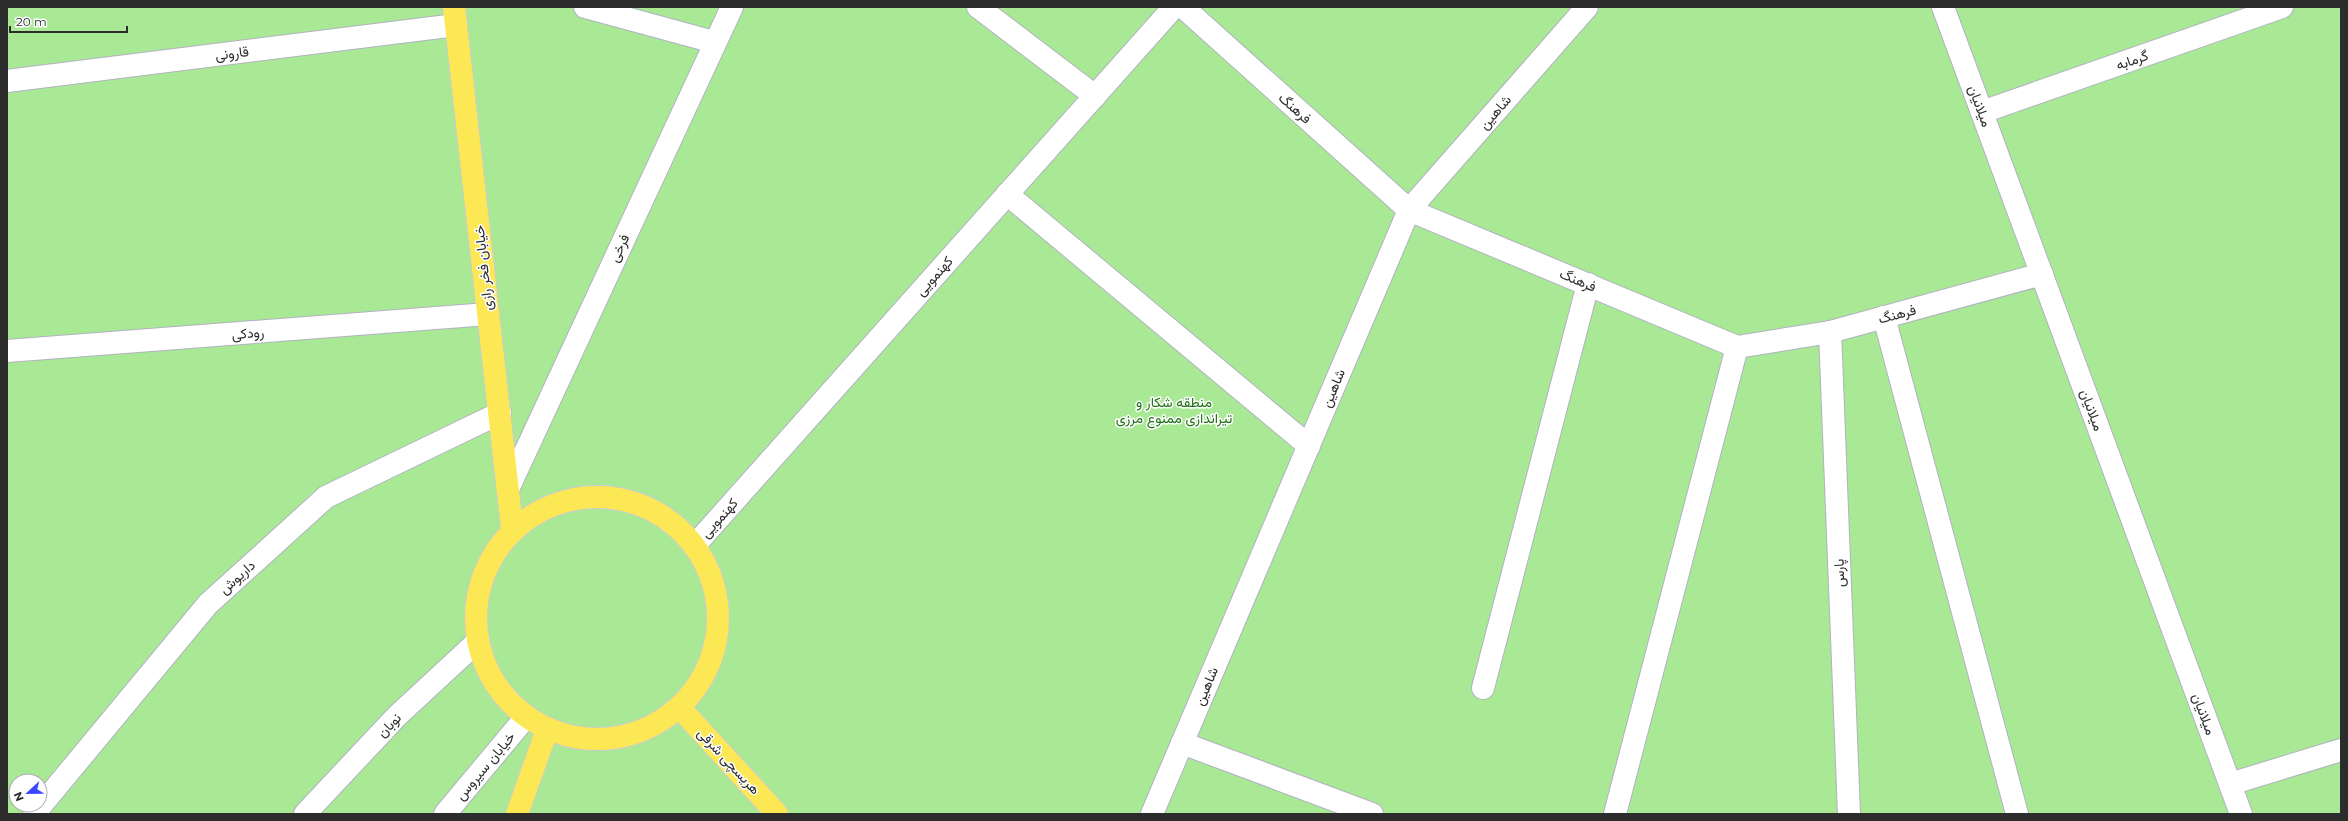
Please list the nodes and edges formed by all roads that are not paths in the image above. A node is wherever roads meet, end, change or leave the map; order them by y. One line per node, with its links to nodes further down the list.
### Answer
1 (584, 7): 10 (street)
2 (732, 7): 10 (street, فرخی)
3 (978, 7): 12 (street)
4 (1174, 7): 12 (street, کهنمویی)
5 (1183, 7): 15 (street, فرهنگ)
6 (1587, 7): 15 (street, شاهین)
7 (1944, 7): 13 (street, میلانیان)
8 (2282, 7): 13 (street, گرمابه)
9 (455, 16): 11 (street, قارونی); 18 (main road, خیابان فخر رازی)
10 (714, 42): 25 (street, فرخی)
11 (7, 81)
12 (1095, 96): 14 (street, کهنمویی)
13 (1982, 112): 16 (street, میلانیان)
14 (1007, 194): 24 (street); 27 (street, کهنمویی)
15 (1409, 210): 17 (street, فرهنگ); 24 (street, شاهین)
16 (2042, 274): 19 (street, فرهنگ); 35 (street, میلانیان)
17 (1588, 284): 21 (street, فرهنگ); 29 (street)
18 (488, 314): 22 (street, رودکی); 23 (main road, خیابان فخر رازی)
19 (1884, 317): 20 (street, فرهنگ); 45 (street)
20 (1830, 332): 21 (street, فرهنگ); 44 (street, پارس)
21 (1737, 347): 43 (street)
22 (7, 351)
23 (500, 413): 25 (main road, خیابان فخر رازی); 36 (street, داریوش)
24 (1309, 446): 33 (street, شاهین)
25 (508, 489): 26 (main road, خیابان فخر رازی)
26 (512, 528): 27 (main road); 28 (main road)
27 (694, 545): 30 (main road)
28 (478, 642): 31 (main road); 37 (street, نوبان)
29 (1483, 688)
30 (680, 708): 32 (main road); 40 (main road, هریسچی شرقی)
31 (526, 718): 32 (main road); 38 (street, خیابان سیروس)
32 (547, 730): 39 (main road)
33 (1182, 743): 41 (street, شاهین); 42 (street)
34 (2341, 750): 35 (street)
35 (2230, 784): 46 (street, میلانیان)
36 (34, 814)
37 (305, 814)
38 (445, 814)
39 (517, 814)
40 (778, 814)
41 (1152, 814)
42 (1372, 814)
43 (1615, 814)
44 (1849, 814)
45 (2017, 814)
46 (2241, 814)

